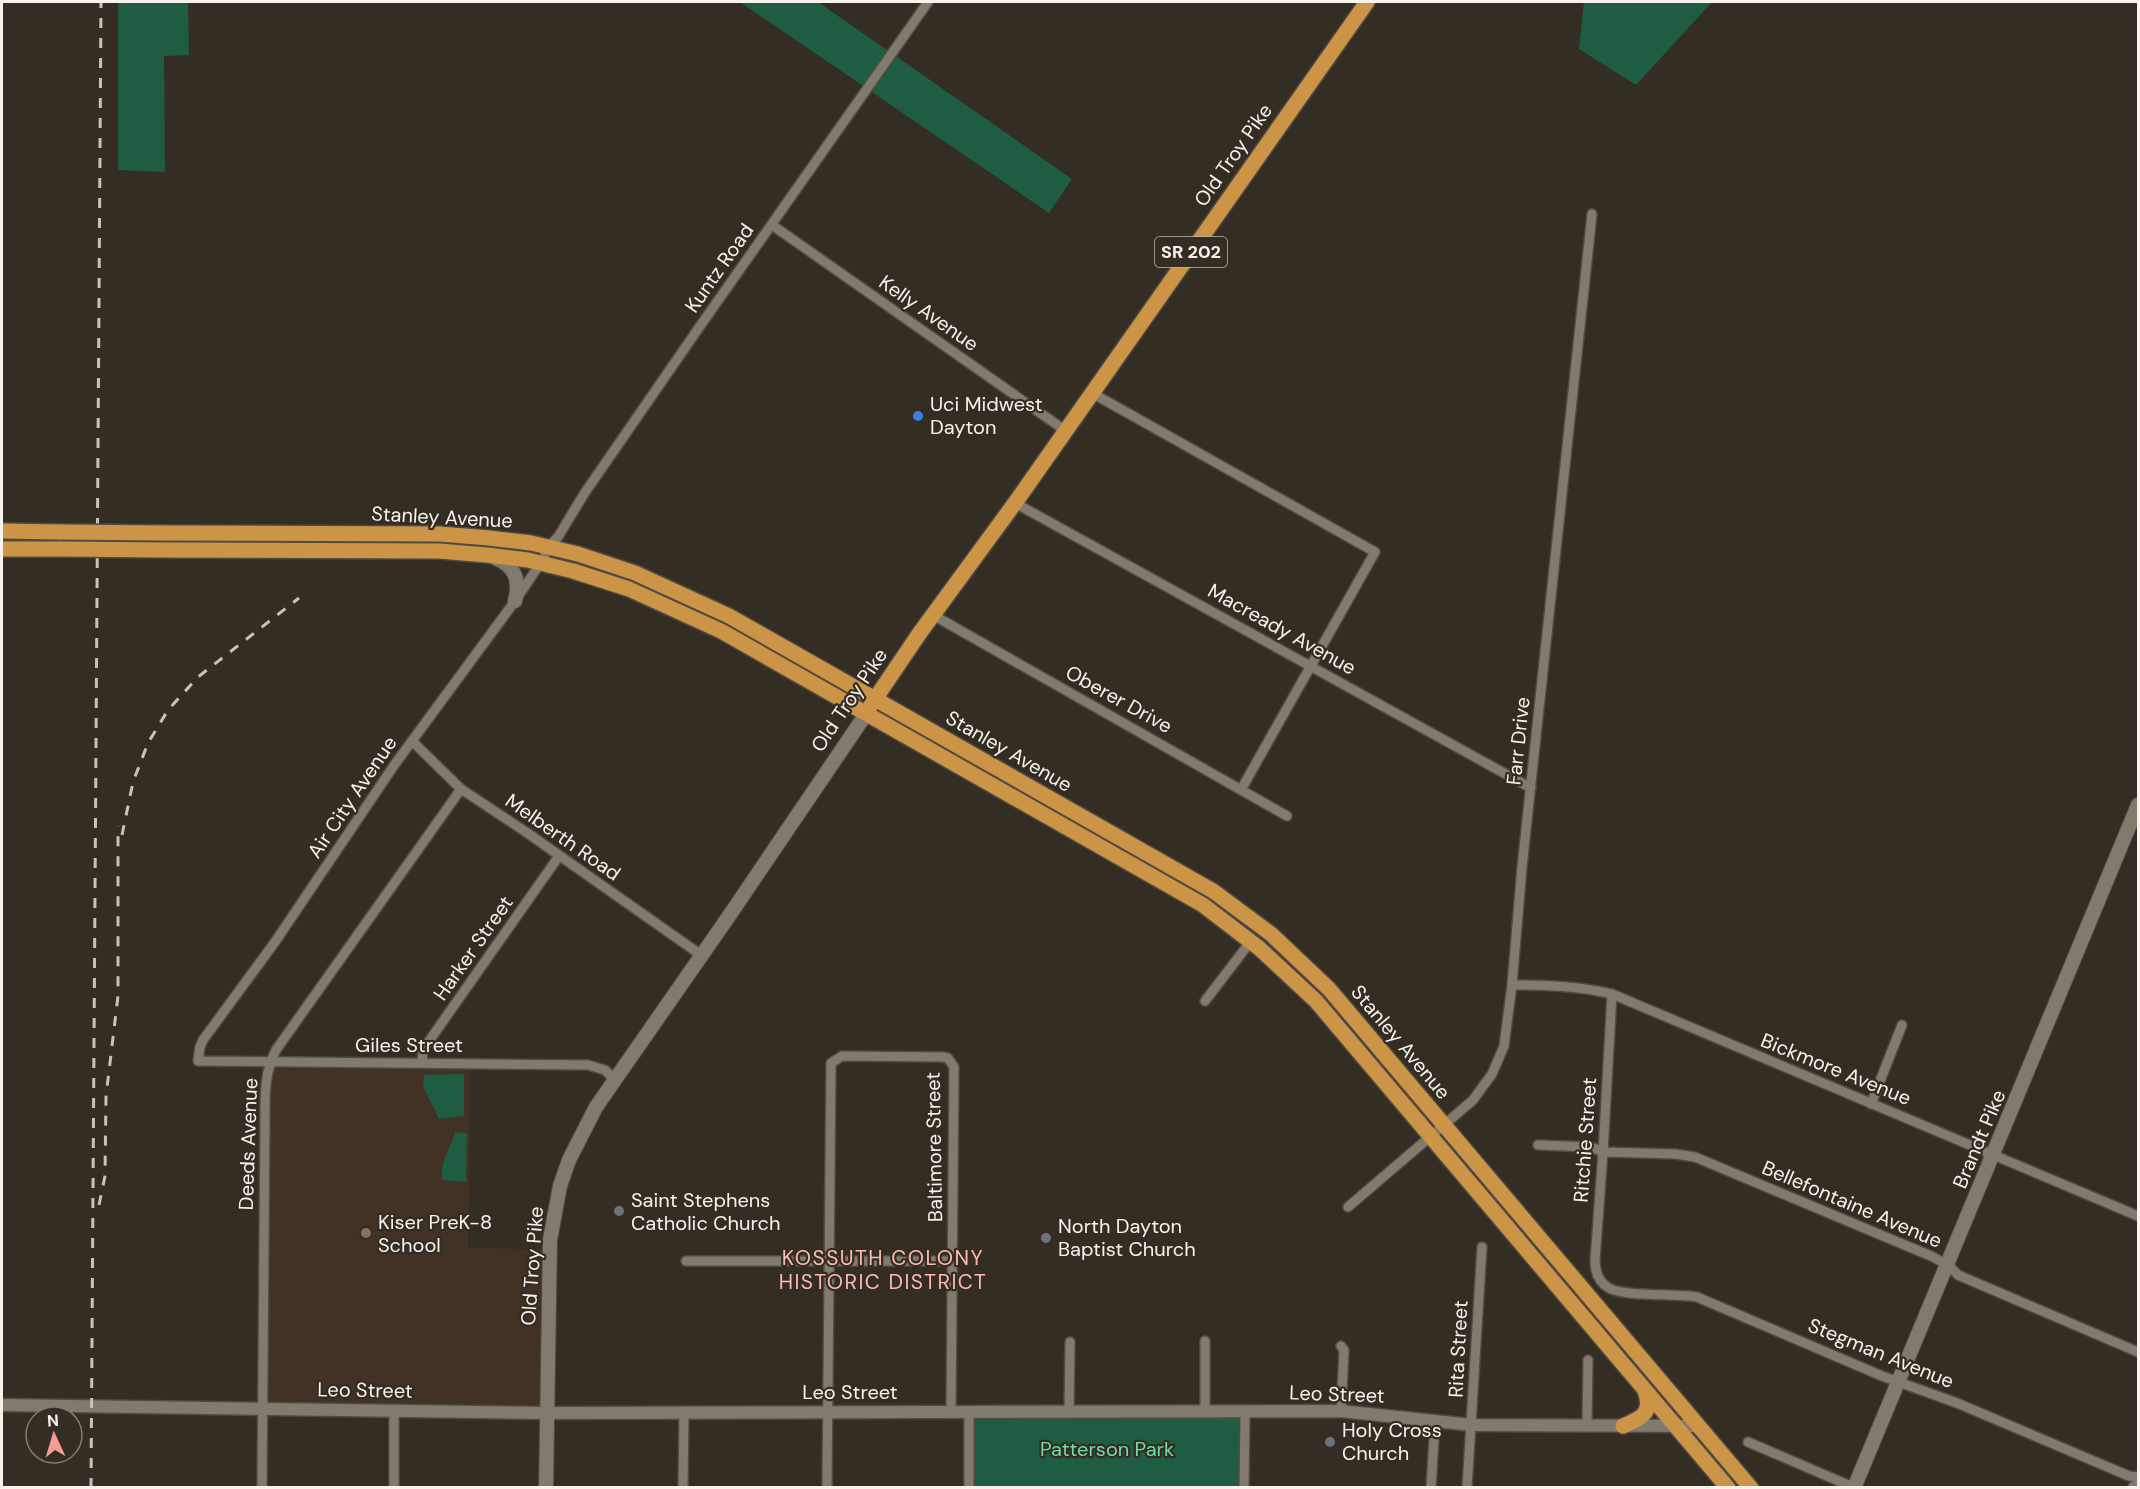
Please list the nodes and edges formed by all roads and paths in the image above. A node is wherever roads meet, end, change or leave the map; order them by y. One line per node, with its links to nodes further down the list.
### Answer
1 (928, 2): 4 (street, Kuntz Road)
2 (1367, 2): 5 (main road, Old Troy Pike / SR 202)
3 (1592, 214): 19 (street, Farr Drive)
4 (772, 225): 6 (street, Kelly Avenue); 11 (street, Kuntz Road)
5 (1092, 393): 6 (main road, Old Troy Pike / SR 202); 14 (street)
6 (1066, 431): 7 (main road, Old Troy Pike / SR 202)
7 (1015, 503): 13 (main road, Old Troy Pike / SR 202); 14 (street, Macready Avenue)
8 (2, 531): 11 (main road, Stanley Avenue, bridge)
9 (2, 549): 10 (main road, Stanley Avenue, bridge)
10 (487, 555): 11 (main road, Stanley Avenue); 12 (main road)
11 (543, 556): 12 (street, Air City Avenue); 15 (main road, Stanley Avenue); 16 (main road, Stanley Avenue)
12 (515, 601): 17 (street, Air City Avenue)
13 (933, 615): 15 (main road, Old Troy Pike / SR 202); 18 (street, Oberer Drive)
14 (1311, 666): 18 (street); 19 (street, Macready Avenue)
15 (875, 699): 16 (main road, Old Troy Pike / SR 202); 35 (main road, Stanley Avenue)
16 (866, 714): 24 (main road, Stanley Avenue); 25 (main road, Old Troy Pike / SR 202)
17 (412, 741): 20 (street, Melberth Road); 30 (street, Air City Avenue)
18 (1242, 788): 22 (street, Oberer Drive)
19 (1531, 788): 26 (street, Farr Drive)
20 (461, 789): 23 (street, Melberth Road); 31 (street, Deeds Avenue)
21 (2139, 806): 39 (main road, Brandt Pike)
22 (1287, 816)
23 (559, 856): 25 (street, Melberth Road); 32 (street, Harker Street)
24 (1251, 941): 28 (street); 36 (main road, Stanley Avenue)
25 (701, 955): 33 (main road, Old Troy Pike / SR 202)
26 (1512, 986): 27 (street, Bickmore Avenue); 35 (street, Farr Drive)
27 (1612, 994): 34 (street, Bickmore Avenue); 38 (street, Ritchie Street)
28 (1205, 1001)
29 (1902, 1025): 34 (street)
30 (198, 1061): 31 (street, Giles Street)
31 (269, 1062): 32 (street, Giles Street); 56 (street, Deeds Avenue)
32 (422, 1063): 33 (street, Giles Street)
33 (615, 1080): 66 (main road, Old Troy Pike / SR 202)
34 (1871, 1104): 39 (street, Bickmore Avenue)
35 (1444, 1125): 36 (street, Farr Drive); 72 (main road, Stanley Avenue)
36 (1430, 1136): 40 (street, Farr Drive); 54 (main road, Stanley Avenue)
37 (1538, 1145): 38 (street, Bellefontaine Avenue)
38 (1603, 1152): 46 (street, Bellefontaine Avenue); 47 (street, Ritchie Street)
39 (1994, 1155): 41 (street, Bickmore Avenue); 46 (main road, Brandt Pike)
40 (1348, 1207)
41 (2139, 1216)
42 (1482, 1247): 68 (street, Rita Street)
43 (686, 1261): 44 (street)
44 (830, 1261): 45 (street); 45 (street, Baltimore Street); 62 (street)
45 (953, 1261): 63 (street, Baltimore Street)
46 (1948, 1265): 51 (street, Bellefontaine Avenue); 53 (main road, Brandt Pike)
47 (1605, 1285): 53 (street, Stegman Avenue)
48 (1205, 1341): 59 (street)
49 (1070, 1342): 65 (street)
50 (1341, 1346): 58 (street)
51 (2139, 1352)
52 (1588, 1359): 69 (street)
53 (1899, 1381): 74 (street, Stegman Avenue); 76 (main road, Brandt Pike)
54 (1646, 1391): 70 (main road); 71 (main road, Stanley Avenue)
55 (2, 1405): 56 (street, Leo Street)
56 (262, 1408): 57 (street, Leo Street); 77 (street, Deeds Avenue)
57 (394, 1410): 66 (street, Leo Street); 78 (street)
58 (1341, 1410): 60 (street, Leo Street); 67 (street, Leo Street)
59 (1205, 1411): 60 (street, Leo Street); 65 (street, Leo Street)
60 (1245, 1411): 83 (street)
61 (684, 1412): 62 (street, Leo Street); 66 (street, Leo Street); 80 (street)
62 (828, 1412): 63 (street, Leo Street); 81 (street)
63 (951, 1412): 64 (street, Leo Street)
64 (969, 1412): 65 (street, Leo Street); 82 (street)
65 (1070, 1412)
66 (547, 1413): 79 (main road, Old Troy Pike / SR 202)
67 (1435, 1421): 68 (street, Leo Street); 84 (street, Rita Street)
68 (1472, 1425): 69 (street, Leo Street); 85 (street, Rita Street)
69 (1587, 1426): 70 (street, Leo Street)
70 (1623, 1426): 71 (street, Leo Street)
71 (1675, 1426): 72 (street, Leo Street); 86 (main road, Stanley Avenue)
72 (1698, 1426): 87 (main road, Stanley Avenue)
73 (1748, 1442): 76 (street)
74 (2139, 1477)
75 (2139, 1485): 88 (street)
76 (1854, 1487)
77 (262, 1488)
78 (394, 1488)
79 (546, 1488)
80 (683, 1488)
81 (827, 1488)
82 (969, 1488)
83 (1245, 1488)
84 (1431, 1488)
85 (1467, 1488)
86 (1728, 1488)
87 (1751, 1488)
88 (2134, 1488)

